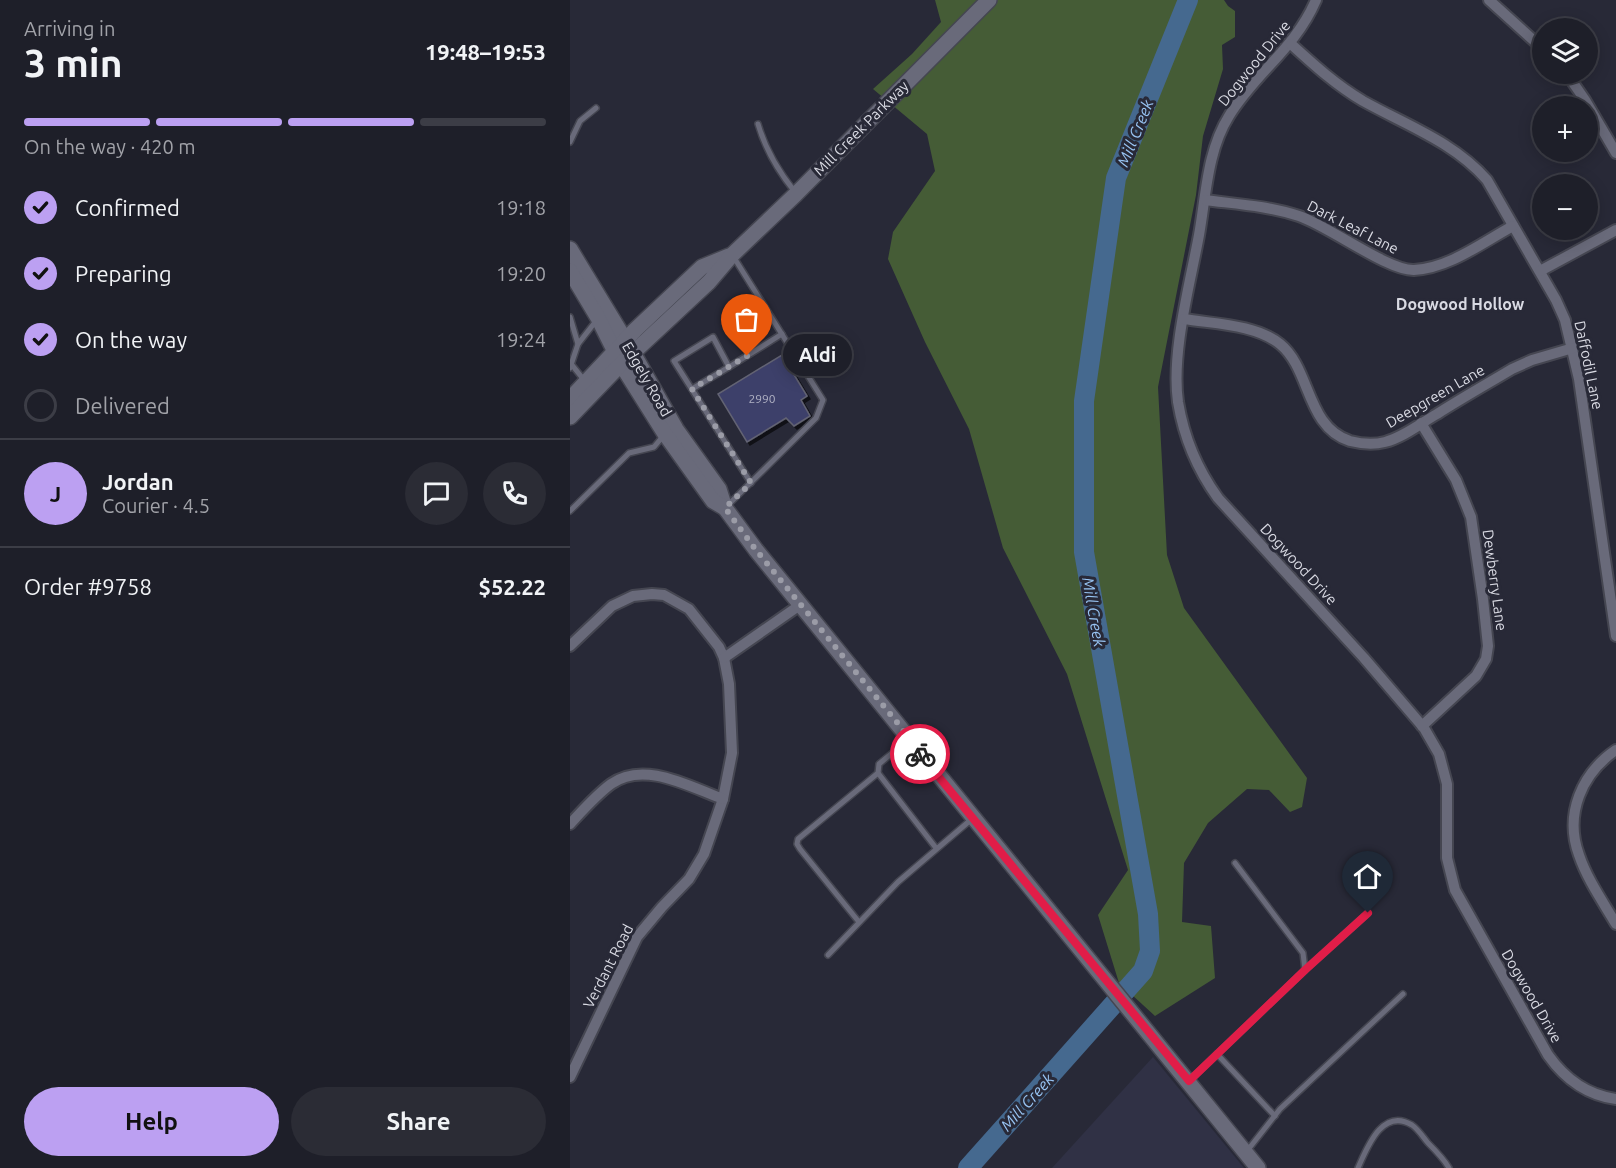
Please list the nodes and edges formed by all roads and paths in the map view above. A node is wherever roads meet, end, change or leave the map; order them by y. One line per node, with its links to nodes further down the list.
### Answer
1 (989, 0): 11 (main road, Mill Creek Parkway)
2 (1316, 0): 5 (street, Dogwood Drive)
3 (1488, 0): 4 (street)
4 (1532, 39)
5 (1291, 44): 12 (street, Dogwood Drive); 13 (street, Daffodil Lane)
6 (1574, 84): 10 (street)
7 (596, 108): 9 (lane)
8 (758, 124): 11 (lane)
9 (570, 142)
10 (1614, 146)
11 (796, 194): 16 (main road, Mill Creek Parkway)
12 (1205, 200): 13 (street, Dark Leaf Lane); 21 (street, Dogwood Drive)
13 (1514, 226): 17 (street, Daffodil Lane)
14 (1616, 230): 17 (street)
15 (570, 249): 25 (main road, Edgely Road)
16 (732, 255): 22 (lane); 25 (main road, Mill Creek Parkway)
17 (1540, 272): 24 (street, Daffodil Lane)
18 (571, 275): 20 (main road, Edgely Road)
19 (570, 317): 23 (lane)
20 (598, 318): 23 (lane); 25 (main road, Edgely Road)
21 (1184, 319): 32 (street, Deepgreen Lane); 41 (street, Dogwood Drive)
22 (782, 334): 27 (lane); 34 (lane)
23 (578, 344): 26 (lane)
24 (1573, 348): 32 (street, Deepgreen Lane); 38 (street, Daffodil Lane)
25 (624, 352): 28 (main road); 31 (main road); 33 (main road, Edgely Road); 35 (main road, Edgely Road)
26 (571, 366): 28 (lane)
27 (729, 367): 29 (lane); 29 (lane)
28 (586, 383): 30 (main road)
29 (692, 389): 34 (lane)
30 (570, 399)
31 (570, 417)
32 (1421, 423): 41 (street, Dewberry Lane)
33 (665, 434): 35 (main road, Edgely Road); 36 (lane)
34 (751, 483): 35 (lane)
35 (725, 508): 37 (main road, Edgely Road)
36 (570, 511)
37 (800, 605): 40 (street); 42 (main road, Edgely Road)
38 (1616, 636)
39 (570, 646): 40 (street, Verdant Road)
40 (724, 658): 45 (street, Verdant Road)
41 (1422, 726): 59 (street, Dogwood Drive)
42 (908, 740): 44 (lane); 46 (main road, Edgely Road)
43 (1616, 750): 52 (street)
44 (878, 773): 48 (lane); 51 (lane)
45 (723, 799): 47 (street); 57 (street, Verdant Road)
46 (974, 817): 48 (lane); 58 (main road, Edgely Road)
47 (570, 824)
48 (936, 848): 51 (lane)
49 (1235, 863): 54 (lane)
50 (1368, 913): 54 (lane)
51 (859, 922): 53 (lane)
52 (1616, 924)
53 (828, 955)
54 (1305, 970): 56 (lane)
55 (1402, 994): 60 (lane)
56 (1217, 1054): 58 (lane); 60 (lane)
57 (570, 1077)
58 (1189, 1081): 61 (main road, Edgely Road)
59 (1616, 1099)
60 (1275, 1116): 61 (lane)
61 (1246, 1152): 62 (main road, Edgely Road)
62 (1258, 1168)
63 (1358, 1168): 64 (lane)
64 (1449, 1168)

